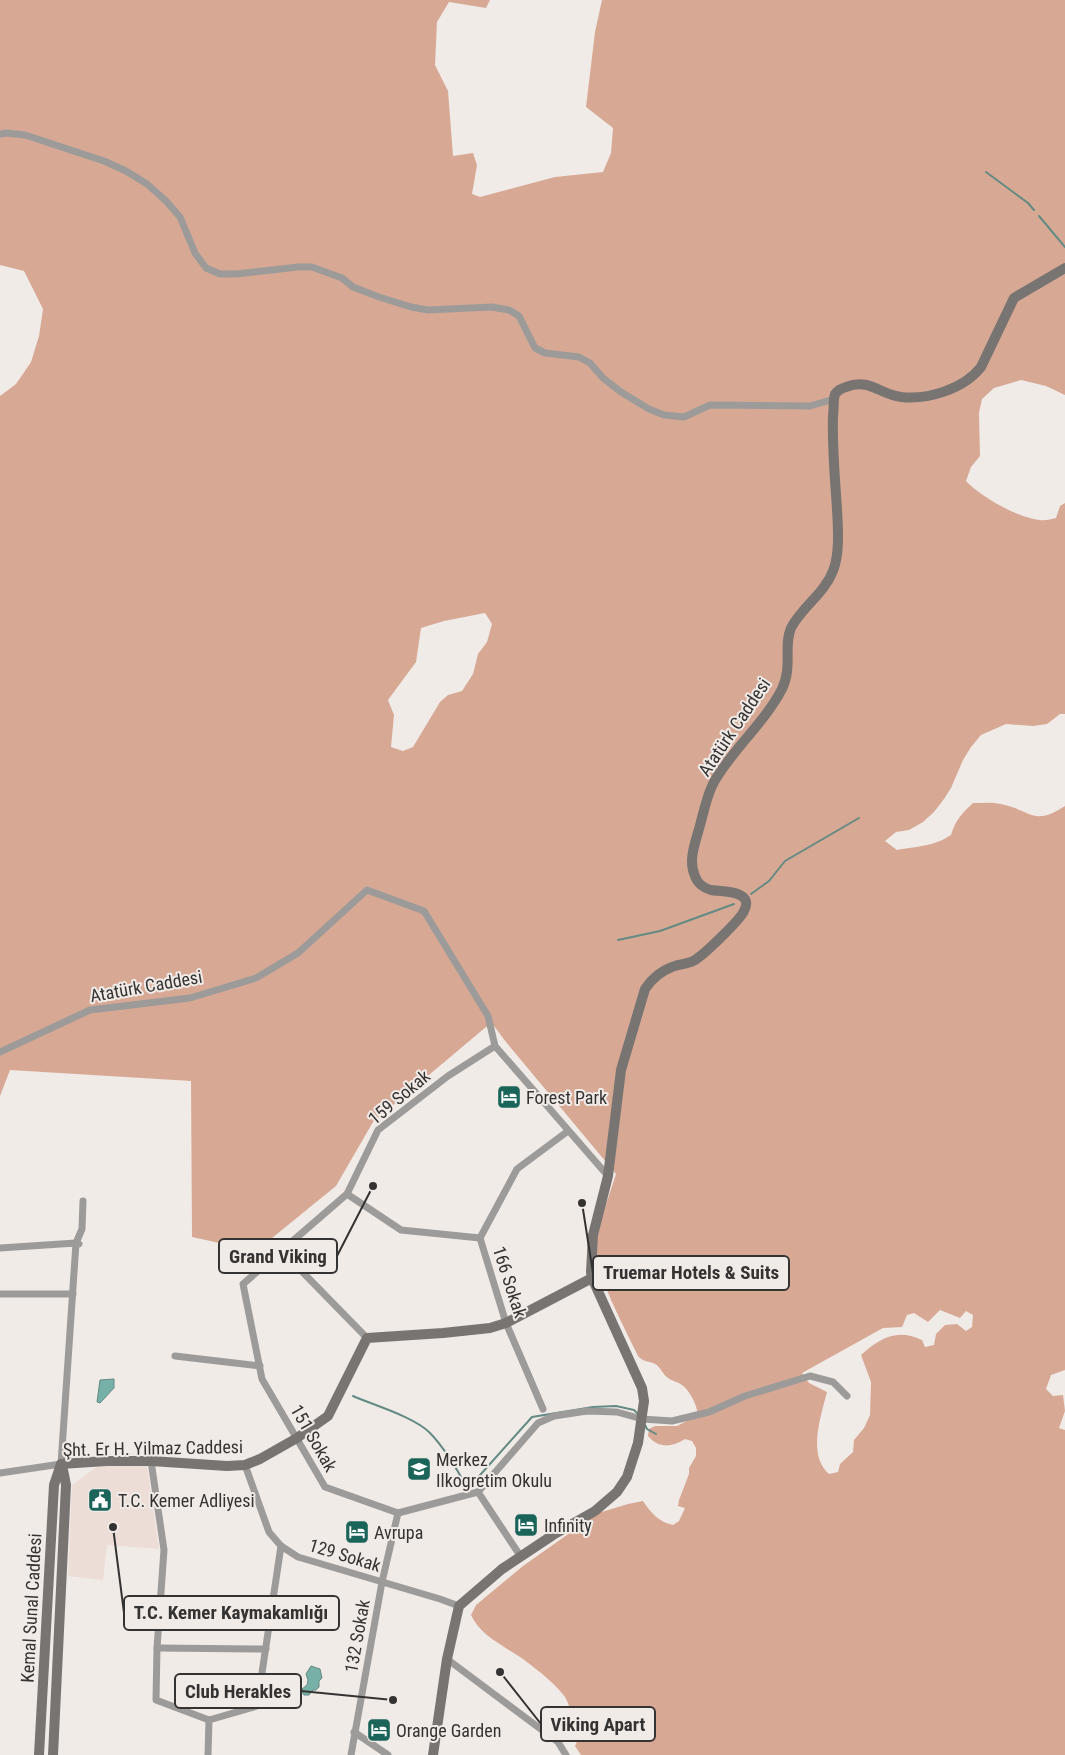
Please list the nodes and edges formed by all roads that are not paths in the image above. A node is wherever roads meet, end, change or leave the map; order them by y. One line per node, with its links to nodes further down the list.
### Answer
1 (0, 134): 3 (street)
2 (1065, 268): 3 (street)
3 (834, 399): 7 (street, Atatürk Caddesi)
4 (495, 1046): 5 (street, Atatürk Caddesi); 6 (street, Atatürk Caddesi); 8 (street, 159 Sokak)
5 (0, 1052)
6 (568, 1131): 7 (street, Atatürk Caddesi); 10 (street, 166 Sokak)
7 (608, 1176): 14 (street, Atatürk Caddesi)
8 (347, 1194): 10 (street); 13 (street)
9 (83, 1201): 11 (street, Kemal Sunal Caddesi)
10 (480, 1238): 17 (street, 166 Sokak)
11 (78, 1244): 12 (street); 16 (street, Kemal Sunal Caddesi)
12 (0, 1248)
13 (281, 1250): 18 (street); 20 (street, 151 Sokak)
14 (592, 1278): 17 (street); 23 (street, Atatürk Caddesi)
15 (0, 1294): 16 (street)
16 (73, 1294): 26 (street, Kemal Sunal Caddesi)
17 (506, 1323): 18 (street); 22 (street, 166 Sokak)
18 (367, 1338): 24 (street, Şht. Er H. Yilmaz Caddesi)
19 (175, 1356): 20 (street)
20 (260, 1366): 24 (street, 151 Sokak)
21 (847, 1396): 23 (street)
22 (543, 1409)
23 (642, 1419): 29 (street); 34 (street, Atatürk Caddesi)
24 (297, 1438): 27 (street, Şht. Er H. Yilmaz Caddesi); 30 (street, 151 Sokak)
25 (152, 1462): 26 (street, Şht. Er H. Yilmaz Caddesi); 27 (street, Şht. Er H. Yilmaz Caddesi); 37 (street)
26 (61, 1464): 28 (street, Şht. Er H. Yilmaz Caddesi); 31 (street, Kemal Sunal Caddesi); 32 (street, Kemal Sunal Caddesi)
27 (245, 1465): 33 (street, 129 Sokak)
28 (0, 1474)
29 (478, 1492): 30 (street); 34 (street)
30 (398, 1513): 35 (street, 132 Sokak)
31 (52, 1523): 32 (street); 43 (street, Kemal Sunal Caddesi)
32 (64, 1524): 42 (street, Kemal Sunal Caddesi)
33 (281, 1546): 35 (street, 129 Sokak); 38 (street)
34 (521, 1557): 36 (street, Atatürk Caddesi)
35 (382, 1582): 36 (street, 129 Sokak); 41 (street, 132 Sokak)
36 (459, 1606): 39 (street)
37 (157, 1648): 38 (street); 40 (street)
38 (266, 1649): 40 (street)
39 (447, 1659): 48 (street); 49 (street)
40 (209, 1720): 45 (street)
41 (354, 1732): 46 (street, 132 Sokak); 47 (street)
42 (53, 1750): 44 (street)
43 (39, 1755)
44 (63, 1755)
45 (208, 1755)
46 (351, 1755)
47 (388, 1755)
48 (433, 1755)
49 (566, 1755)

